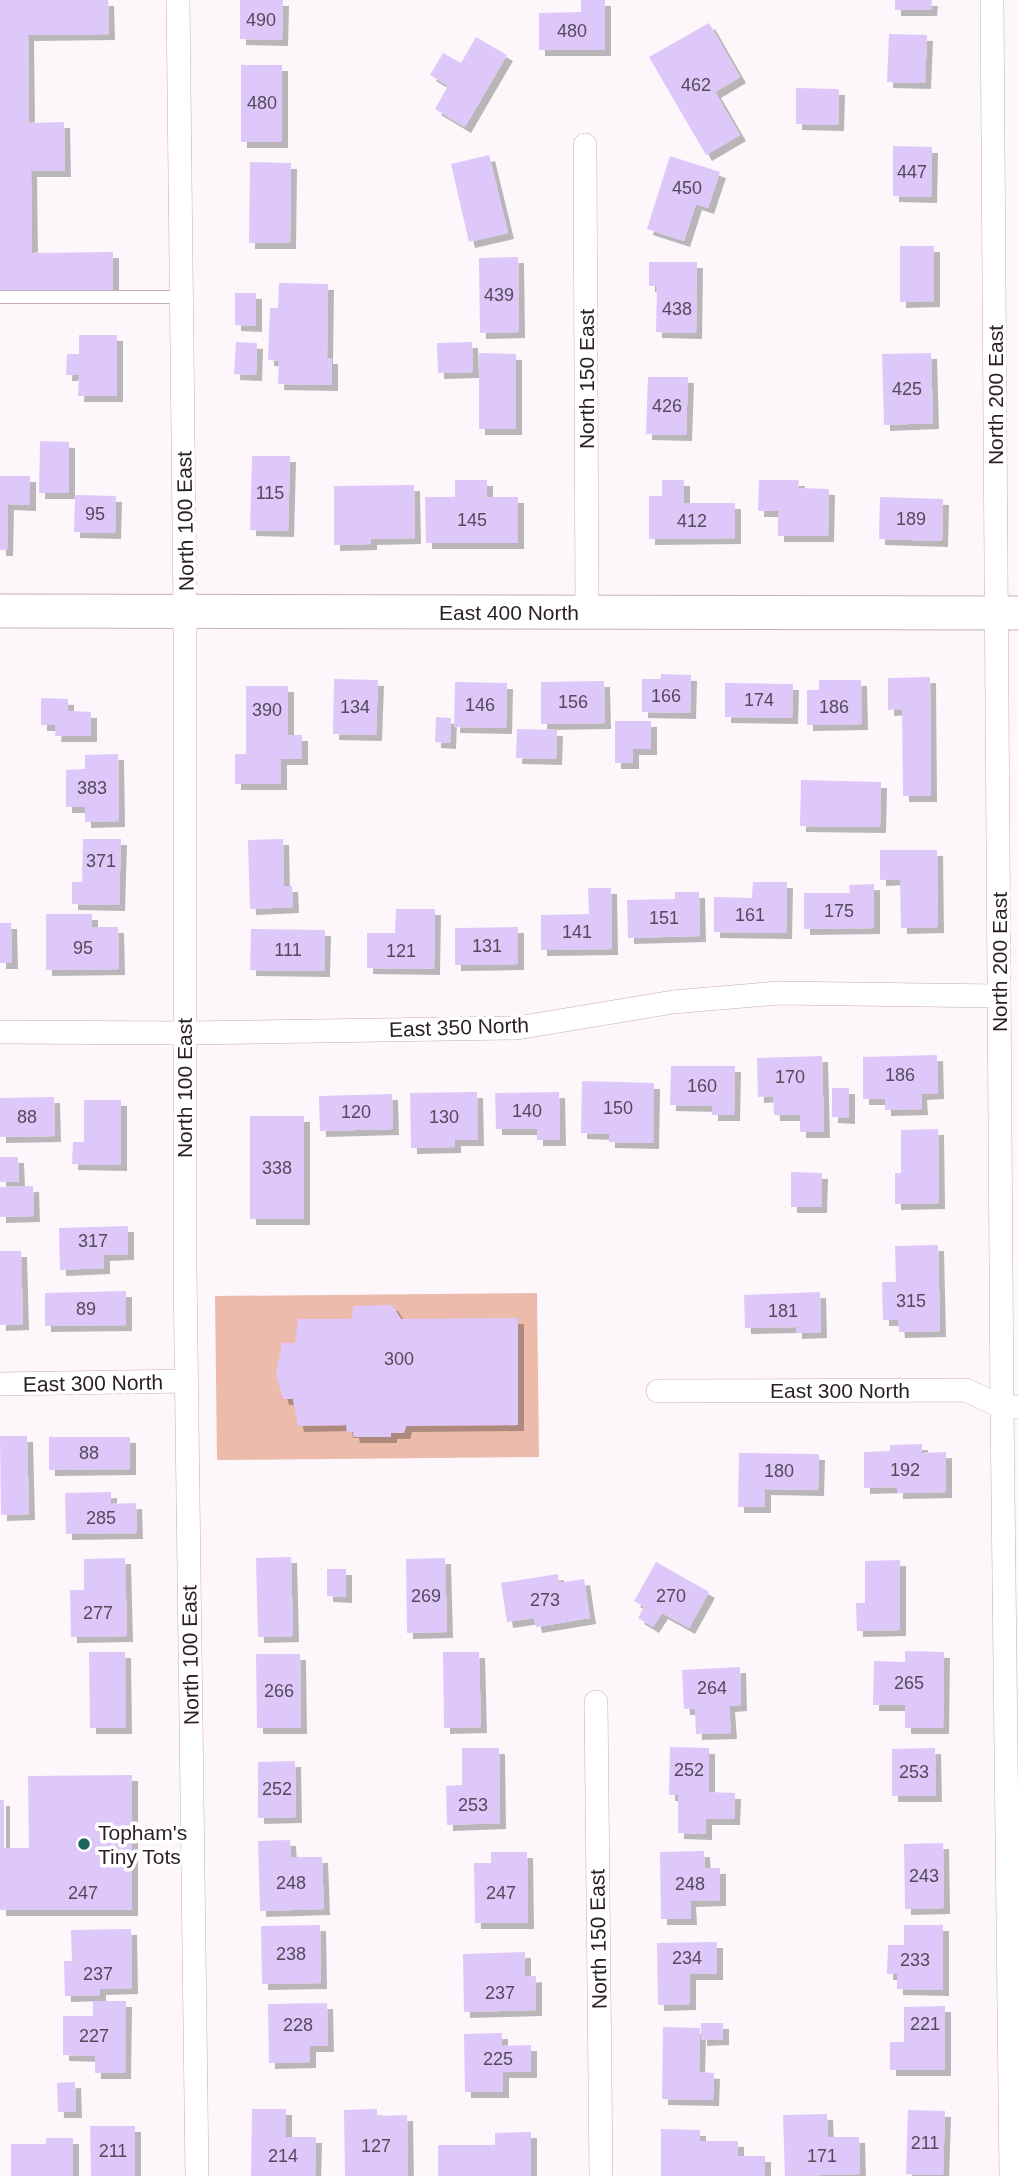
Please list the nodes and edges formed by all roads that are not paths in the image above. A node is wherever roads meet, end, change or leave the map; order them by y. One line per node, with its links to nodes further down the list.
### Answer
1 (178, 0): 5 (street, North 100 East)
2 (992, 0): 9 (street, North 200 East)
3 (585, 145): 8 (street, North 150 East)
4 (0, 297): 5 (lane)
5 (182, 297): 7 (street, North 100 East)
6 (0, 611): 7 (main road, East 400 North)
7 (186, 611): 8 (main road, East 400 North); 12 (street, North 100 East)
8 (587, 612): 9 (main road, East 400 North)
9 (1008, 613): 10 (street, North 200 East)
10 (999, 996): 12 (street, East 350 North); 16 (street, North 200 East)
11 (0, 1032): 12 (street, East 350 North)
12 (184, 1033): 13 (street, North 100 East)
13 (186, 1381): 14 (street, East 300 North); 19 (street, North 100 East)
14 (0, 1384)
15 (658, 1391): 16 (street, East 300 North)
16 (1010, 1407): 18 (street, North 200 East)
17 (596, 1702): 20 (street, North 150 East)
18 (1013, 1838): 21 (street, North 200 East)
19 (197, 2176)
20 (601, 2176)
21 (1011, 2176)

